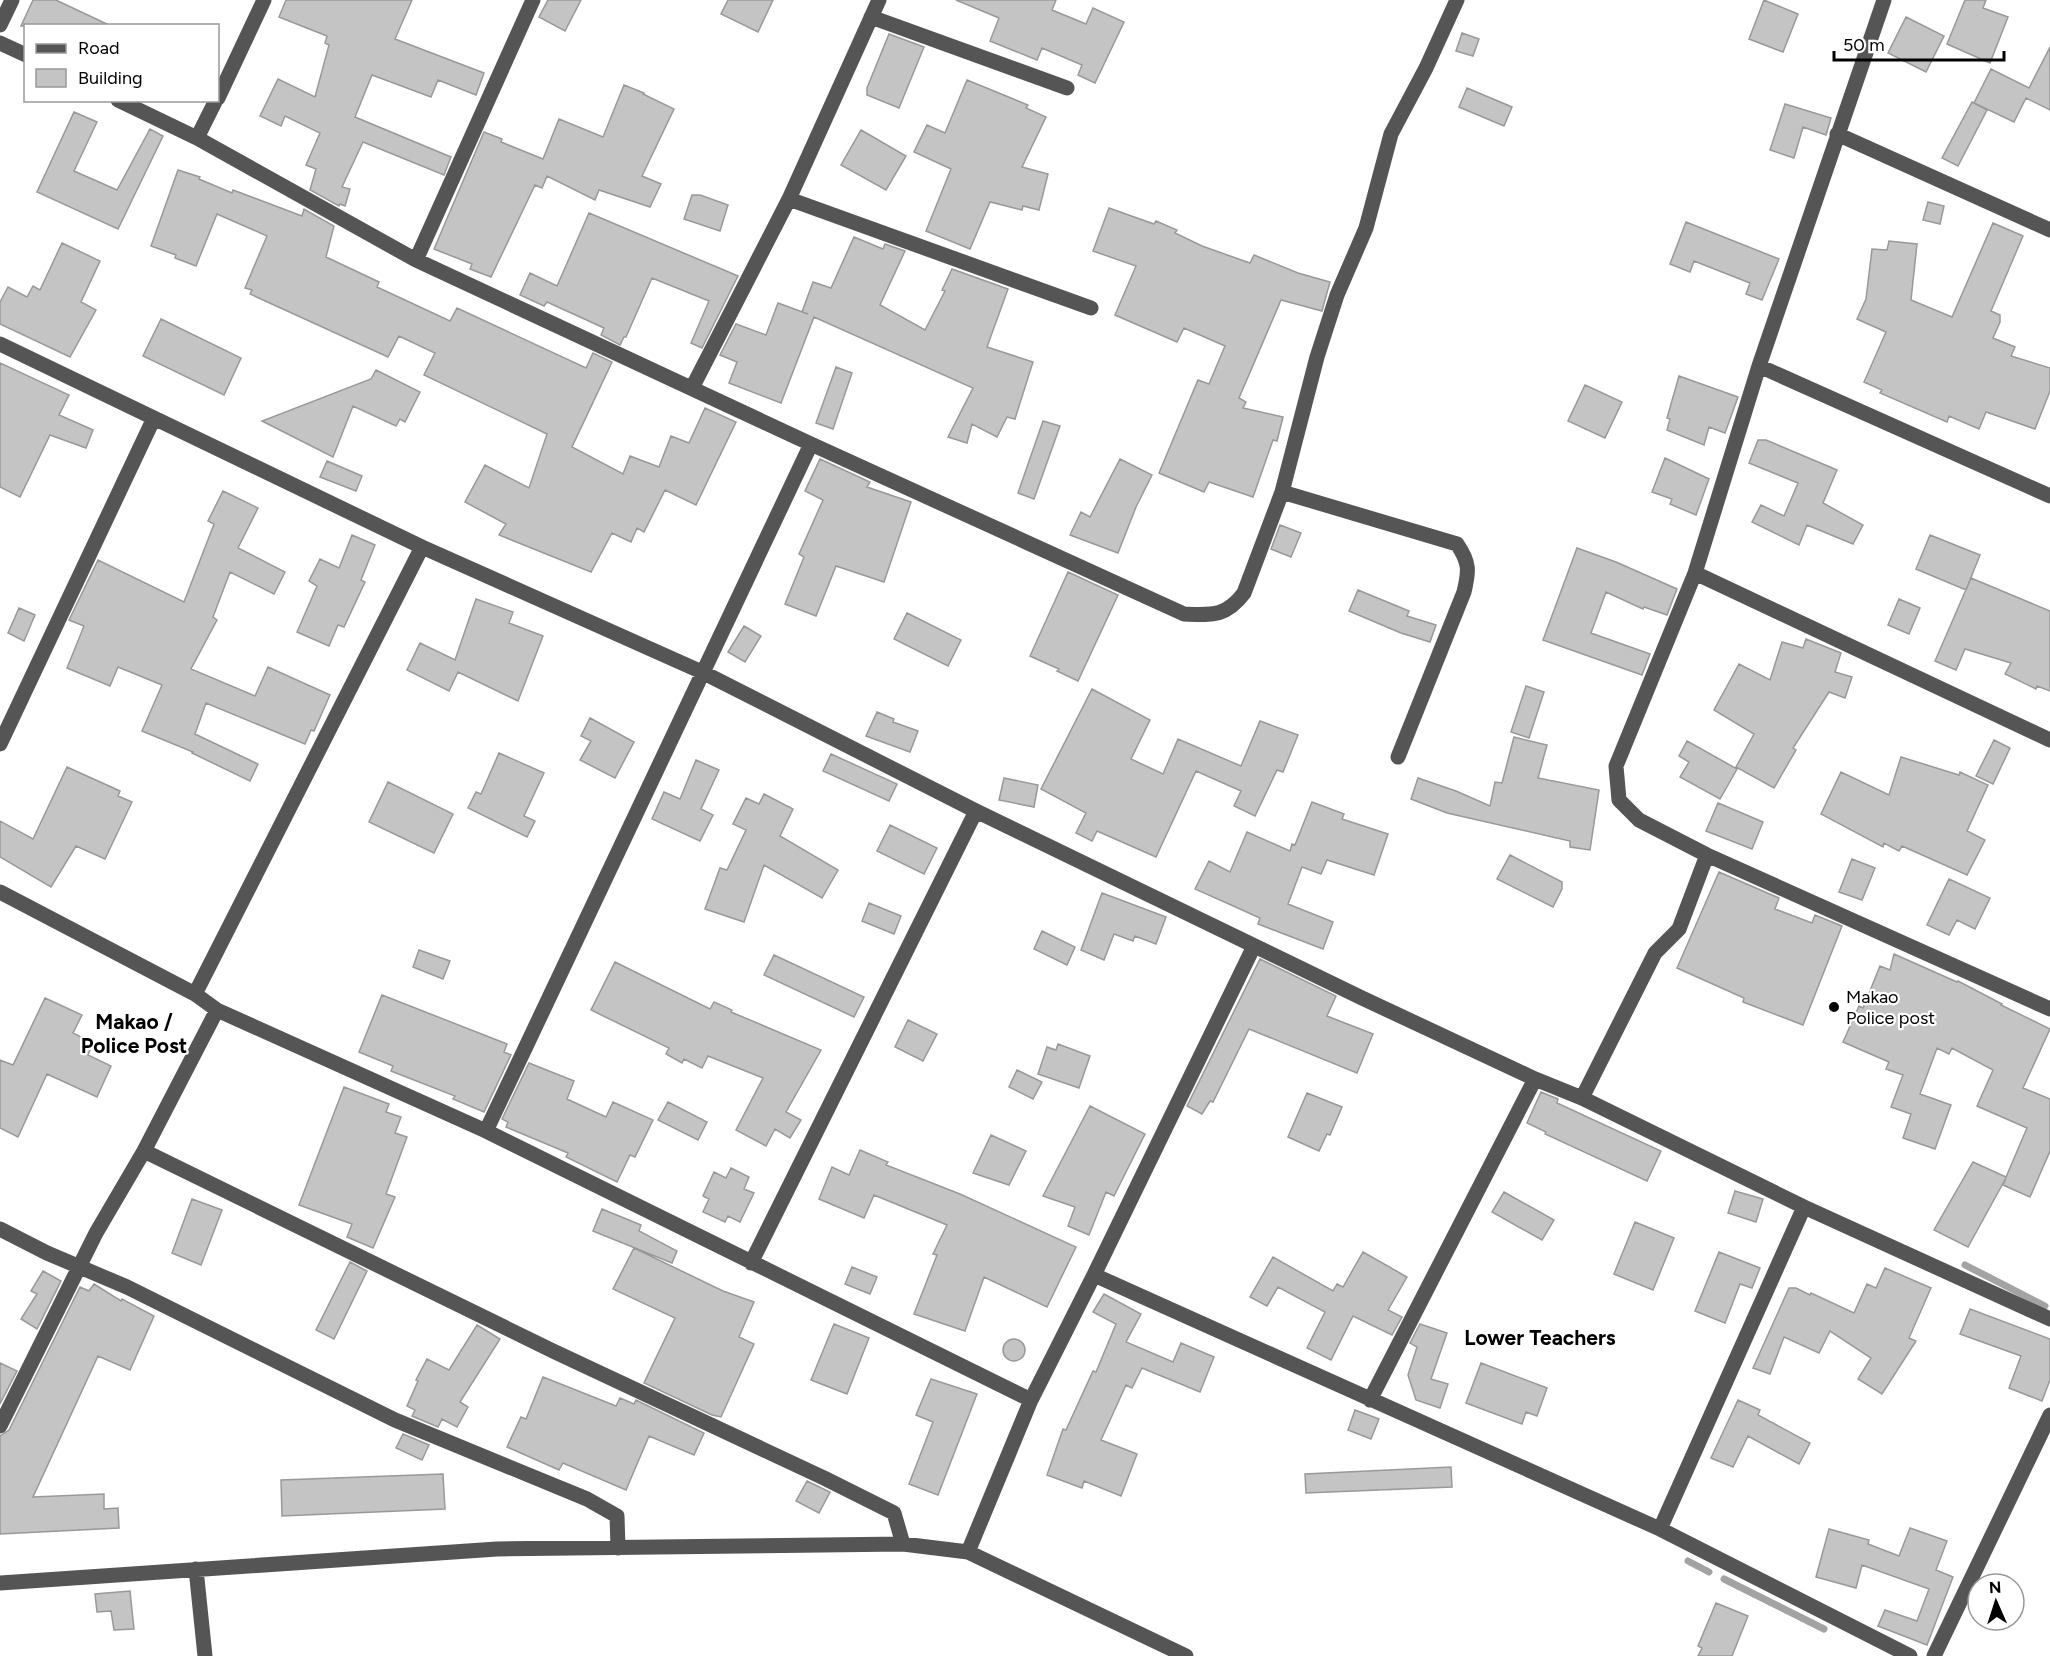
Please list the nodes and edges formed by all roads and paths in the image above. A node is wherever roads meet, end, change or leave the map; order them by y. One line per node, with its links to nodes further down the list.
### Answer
1 (12, 0): 8 (street)
2 (264, 0): 12 (street)
3 (533, 0): 19 (street)
4 (879, 0): 7 (street)
5 (1456, 0): 26 (street)
6 (1884, 0): 15 (street)
7 (871, 18): 11 (street); 17 (street)
8 (0, 25)
9 (0, 43): 10 (street)
10 (24, 54)
11 (1067, 88)
12 (219, 95)
13 (122, 102): 16 (street)
14 (215, 102): 16 (street)
15 (1837, 134): 18 (street); 22 (street)
16 (197, 138): 19 (street)
17 (789, 199): 20 (street); 23 (street)
18 (2050, 230)
19 (416, 260): 23 (street)
20 (1091, 308)
21 (0, 344): 24 (street)
22 (1759, 366): 27 (street); 29 (street)
23 (692, 388): 25 (street)
24 (154, 418): 28 (street); 32 (street)
25 (811, 444): 26 (street); 30 (street)
26 (1282, 492): 33 (street)
27 (2050, 496)
28 (422, 547): 30 (street); 38 (street)
29 (1695, 573): 31 (street); 35 (street)
30 (702, 672): 34 (street); 43 (street)
31 (2050, 740)
32 (0, 744)
33 (1398, 756)
34 (976, 811): 37 (street); 47 (street)
35 (1707, 855): 39 (street); 42 (street)
36 (0, 892): 38 (street)
37 (1254, 946): 41 (street); 49 (street)
38 (195, 994): 40 (street)
39 (2050, 1009)
40 (217, 1010): 43 (street); 44 (street)
41 (1534, 1079): 42 (street); 52 (street)
42 (1582, 1098): 45 (street)
43 (486, 1131): 47 (street)
44 (144, 1151): 48 (street); 56 (street)
45 (1804, 1207): 50 (street); 55 (street)
46 (0, 1229): 48 (street)
47 (751, 1263): 51 (street)
48 (79, 1267): 54 (street); 57 (street)
49 (1094, 1275): 51 (street); 52 (street)
50 (2050, 1319)
51 (1031, 1400): 58 (street)
52 (1370, 1400): 55 (street)
53 (2050, 1415): 64 (street)
54 (0, 1426)
55 (1660, 1529): 63 (street)
56 (903, 1544): 57 (street); 58 (street)
57 (618, 1548): 59 (street)
58 (968, 1552): 62 (street)
59 (196, 1569): 60 (street); 61 (street)
60 (0, 1583)
61 (205, 1656)
62 (1186, 1656)
63 (1910, 1656)
64 (1934, 1656)

